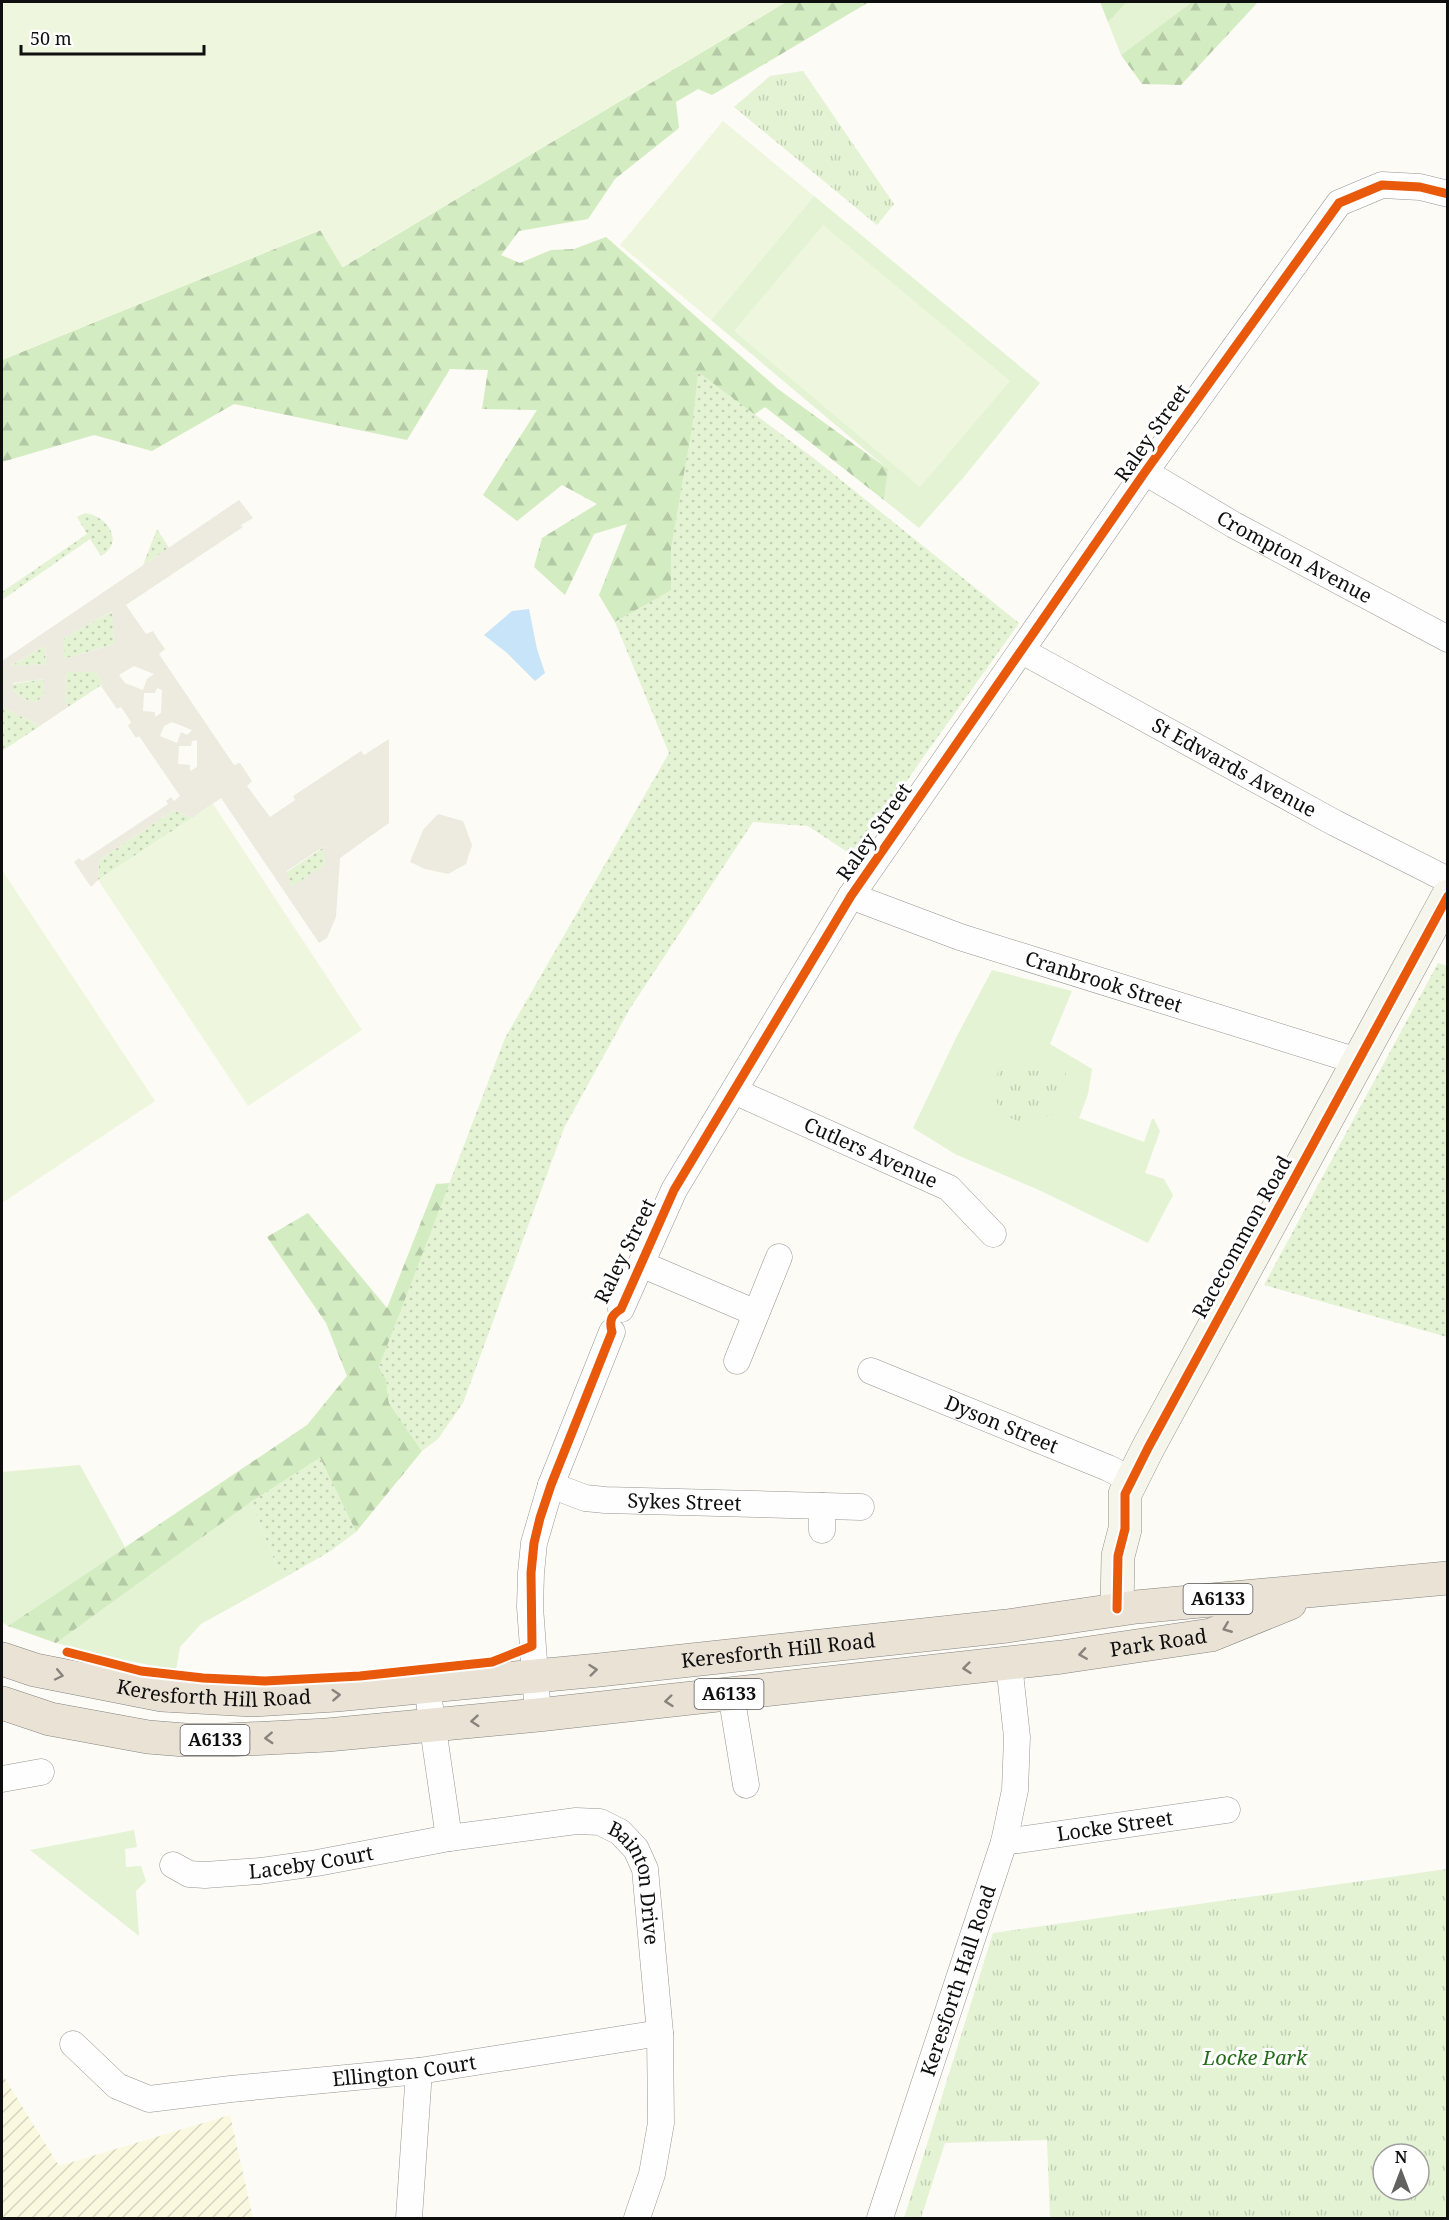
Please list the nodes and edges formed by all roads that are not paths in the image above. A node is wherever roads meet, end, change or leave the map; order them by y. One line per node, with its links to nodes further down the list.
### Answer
1 (1448, 194): 2 (street, Raley Street)
2 (1145, 472): 3 (street, Crompton Avenue); 4 (street, Raley Street)
3 (1448, 639)
4 (1022, 651): 5 (street, St Edwards Avenue); 6 (street, Raley Street)
5 (1448, 880)
6 (851, 896): 8 (street, Cranbrook Street); 9 (street, Raley Street)
7 (1448, 896): 8 (street, Racecommon Road)
8 (1357, 1061): 16 (street, Racecommon Road)
9 (734, 1090): 10 (street, Cutlers Avenue); 12 (street, Raley Street)
10 (993, 1234)
11 (779, 1257): 13 (street)
12 (641, 1264): 13 (street); 17 (street, Raley Street)
13 (756, 1313): 14 (street)
14 (737, 1361)
15 (871, 1371): 16 (street, Dyson Street)
16 (1132, 1480): 21 (street, Racecommon Road)
17 (551, 1485): 18 (street, Sykes Street); 26 (street, Raley Street)
18 (861, 1507)
19 (1448, 1578): 20 (highway, Park Road / A6133)
20 (1320, 1591): 21 (highway, Park Road / A6133); 23 (highway, Park Road / A6133, one-way to 23)
21 (1126, 1608): 22 (highway, Park Road / A6133); 23 (highway)
22 (1015, 1625): 25 (highway); 26 (highway, Keresforth Hill Road / A6133, one-way to 22)
23 (1130, 1646): 25 (highway, Park Road / A6133, one-way to 25)
24 (2, 1661): 27 (highway, Keresforth Hill Road / A6133, one-way to 27)
25 (1017, 1663): 28 (highway, Keresforth Hill Road / A6133, one-way to 28); 37 (street, Keresforth Hall Road)
26 (534, 1676): 27 (highway, Keresforth Hill Road / A6133); 30 (street)
27 (427, 1687): 31 (street)
28 (731, 1694): 30 (highway, Keresforth Hill Road / A6133, one-way to 30); 34 (street, Keresforth Hill Road)
29 (2, 1703): 31 (highway, Keresforth Hill Road / A6133, one-way to 29)
30 (538, 1715): 31 (highway, Keresforth Hill Road / A6133, one-way to 31)
31 (432, 1725): 36 (street)
32 (41, 1772): 33 (street)
33 (2, 1779)
34 (746, 1785)
35 (1227, 1810): 37 (street, Locke Street)
36 (449, 1838): 38 (street, Laceby Court); 39 (street, Bainton Drive)
37 (1004, 1842): 44 (street, Keresforth Hall Road)
38 (173, 1865)
39 (660, 2033): 41 (street, Ellington Court); 43 (street, Bainton Drive)
40 (70, 2040): 41 (street, Ellington Court)
41 (419, 2071): 42 (street)
42 (409, 2218)
43 (637, 2218)
44 (880, 2218)

